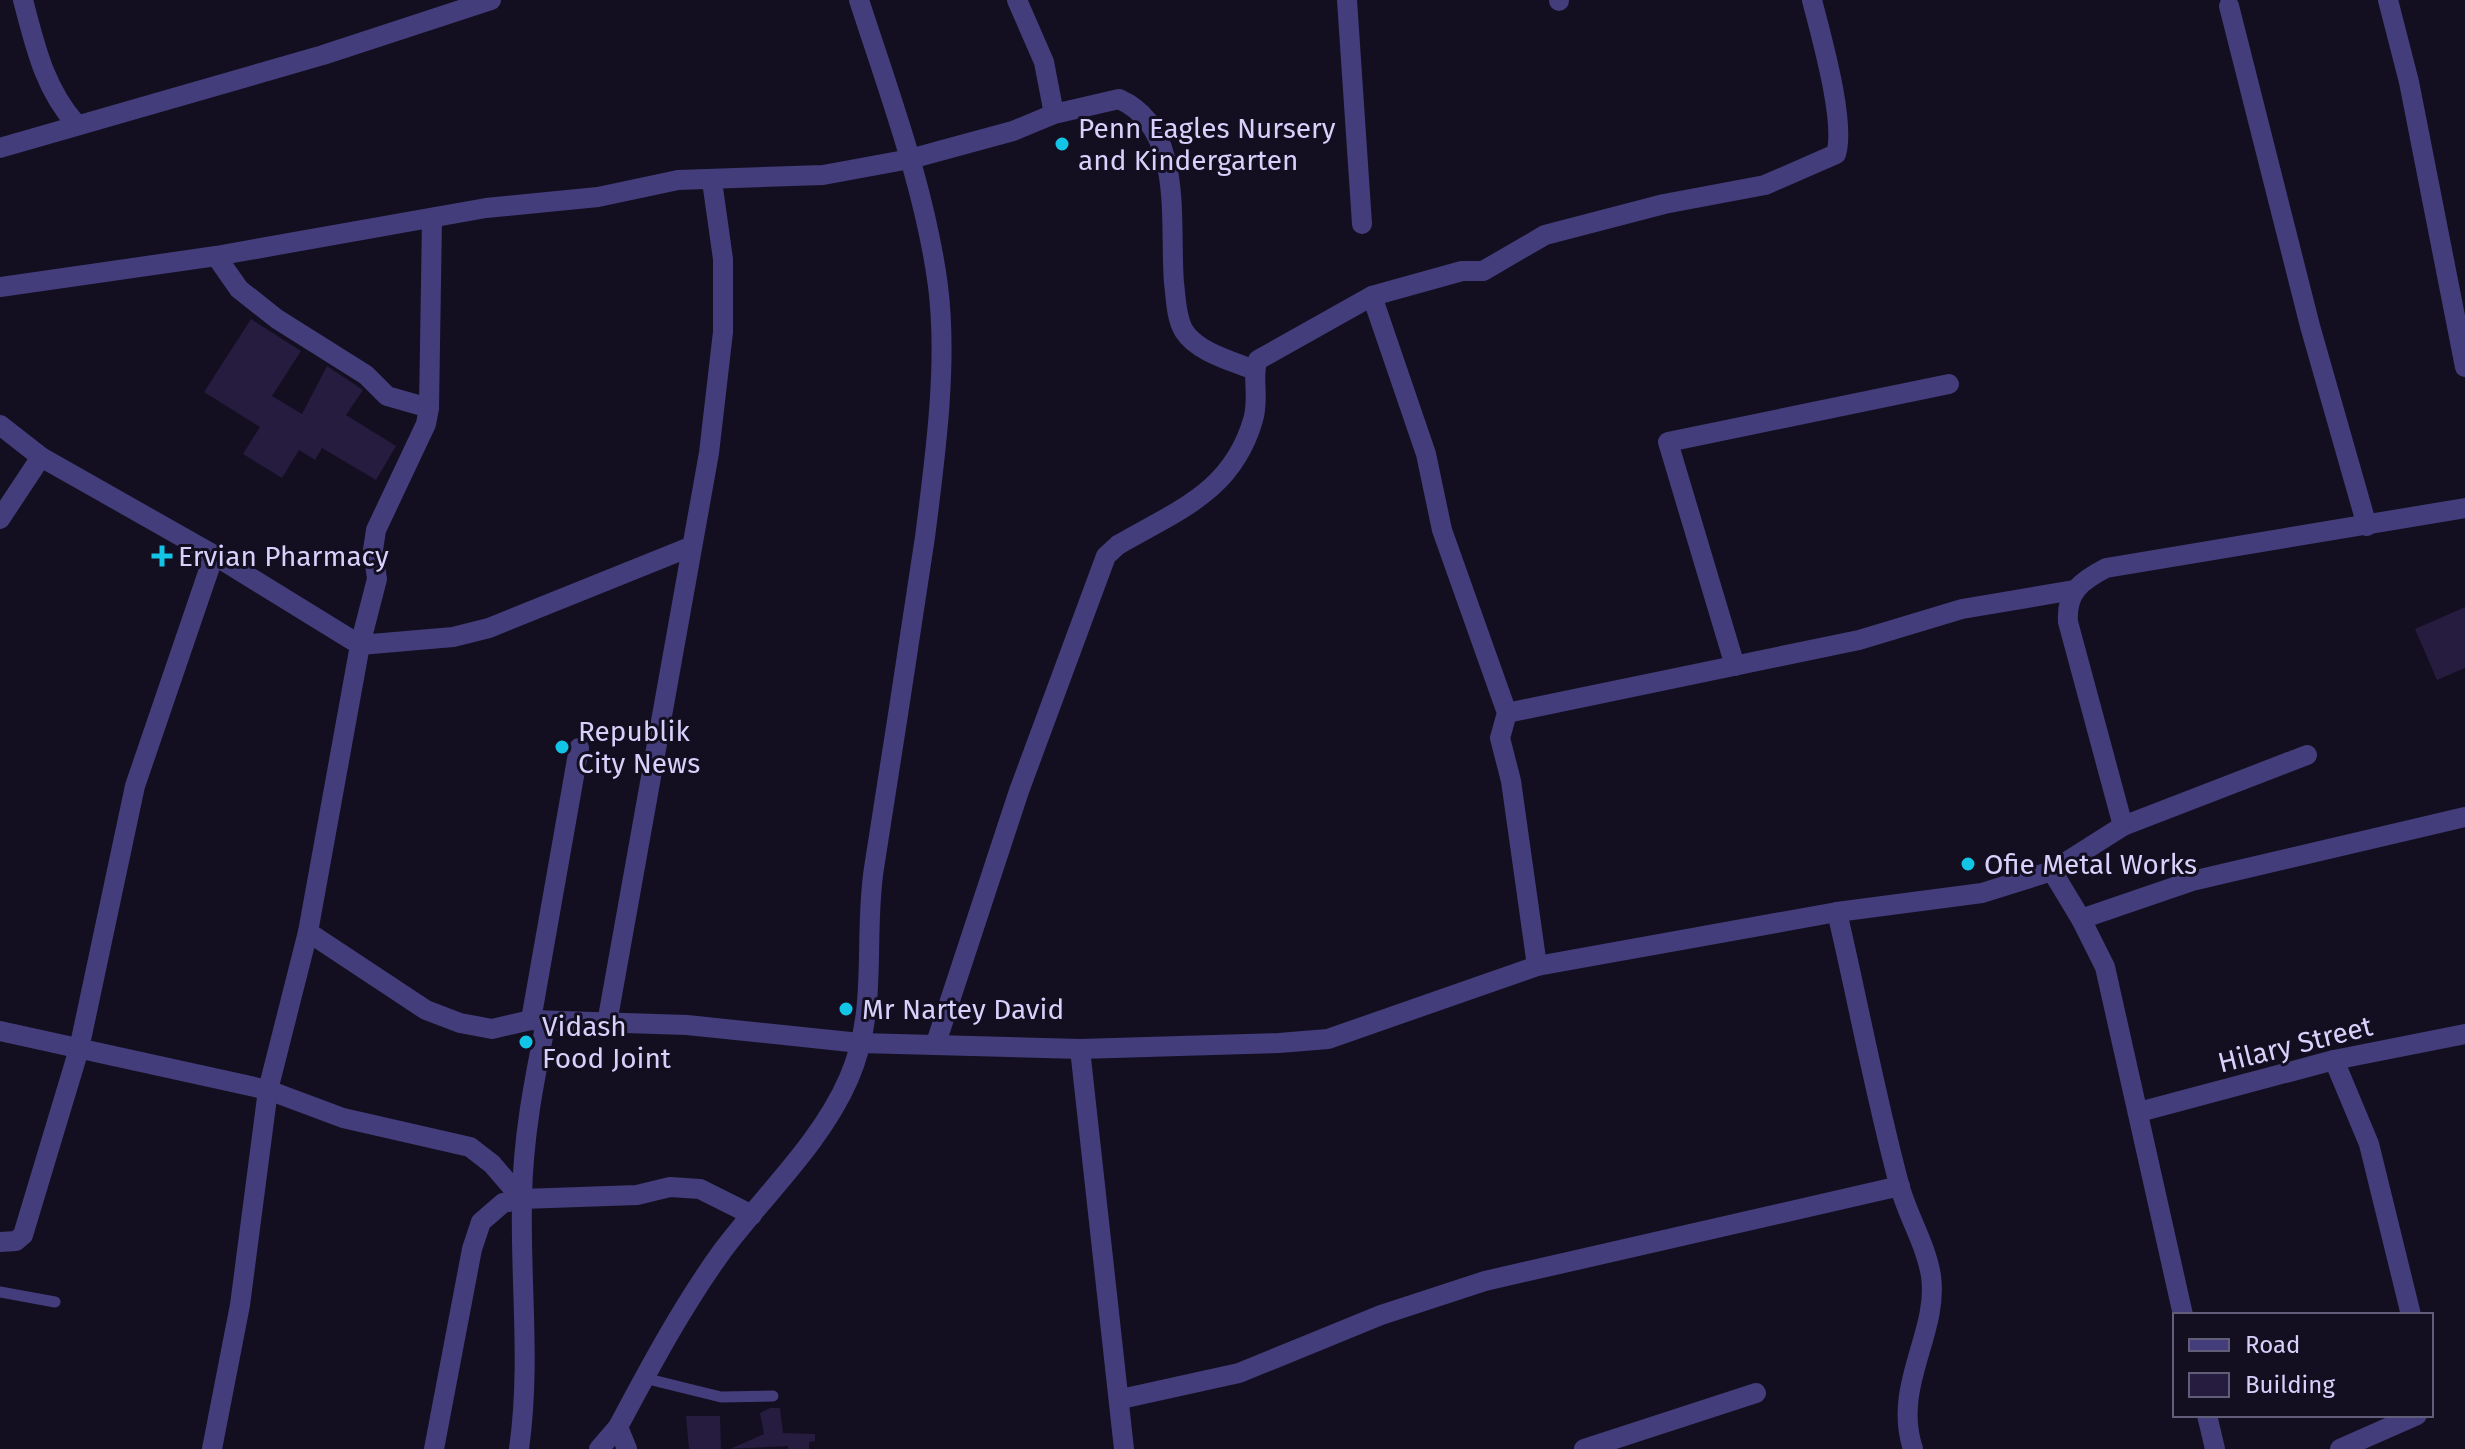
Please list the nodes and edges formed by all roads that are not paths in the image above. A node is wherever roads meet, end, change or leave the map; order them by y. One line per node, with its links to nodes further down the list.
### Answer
1 (23, 0): 10 (street)
2 (491, 0): 10 (street)
3 (859, 0): 12 (street)
4 (1017, 0): 9 (street)
5 (1347, 0): 15 (street)
6 (1812, 0): 18 (street)
7 (2388, 0): 19 (street)
8 (2229, 6): 27 (street)
9 (1054, 114): 12 (street); 20 (street)
10 (76, 124): 11 (street)
11 (0, 148)
12 (910, 159): 13 (street); 47 (street)
13 (712, 181): 14 (street); 28 (street)
14 (432, 219): 16 (street); 22 (street)
15 (1362, 224)
16 (216, 256): 17 (street); 22 (street)
17 (0, 287)
18 (1372, 296): 20 (street); 33 (street)
19 (2465, 367)
20 (1254, 370): 48 (street)
21 (1949, 384): 32 (street)
22 (429, 408): 31 (street)
23 (0, 425): 24 (street)
24 (41, 457): 26 (street); 29 (street)
25 (2465, 508): 27 (street)
26 (0, 519)
27 (2367, 526): 30 (street)
28 (690, 547): 31 (street); 44 (street)
29 (214, 555): 31 (street); 49 (street)
30 (2074, 590): 32 (street); 37 (street)
31 (360, 645): 41 (street)
32 (1735, 666): 33 (street)
33 (1507, 713): 42 (street)
34 (579, 748): 43 (street)
35 (2307, 755): 37 (street)
36 (2465, 817): 40 (street)
37 (2123, 826): 38 (street)
38 (2052, 871): 39 (street); 40 (street)
39 (1837, 912): 42 (street); 54 (street)
40 (2081, 919): 53 (street)
41 (308, 932): 43 (street); 52 (street)
42 (1537, 966): 50 (street)
43 (538, 1021): 44 (street); 55 (street)
44 (607, 1023): 47 (street)
45 (0, 1031): 49 (street)
46 (2465, 1034): 51 (street, Hilary Street)
47 (860, 1043): 48 (street); 56 (street)
48 (936, 1043): 50 (street)
49 (79, 1049): 52 (street); 57 (street)
50 (1080, 1049): 65 (street)
51 (2334, 1060): 53 (street, Hilary Street); 61 (street)
52 (268, 1090): 55 (street); 69 (street)
53 (2139, 1112): 60 (street)
54 (1900, 1186): 65 (street); 76 (street)
55 (522, 1199): 56 (street); 70 (street); 71 (street)
56 (752, 1215): 62 (street)
57 (0, 1242)
58 (0, 1292): 59 (lane)
59 (55, 1302)
60 (2183, 1313)
61 (2411, 1313)
62 (644, 1378): 64 (lane); 68 (street)
63 (1756, 1393): 75 (street)
64 (773, 1396)
65 (1121, 1399): 74 (street)
66 (2207, 1417): 77 (street)
67 (2412, 1417): 78 (street)
68 (618, 1427): 72 (street); 73 (street)
69 (212, 1449)
70 (434, 1449)
71 (519, 1449)
72 (599, 1449)
73 (627, 1449)
74 (1124, 1449)
75 (1584, 1449)
76 (1913, 1449)
77 (2215, 1449)
78 (2340, 1449)

